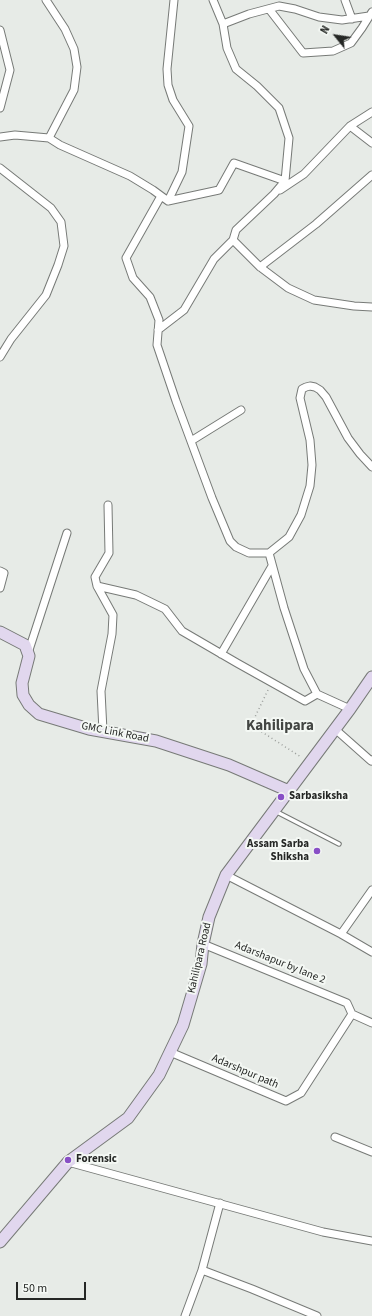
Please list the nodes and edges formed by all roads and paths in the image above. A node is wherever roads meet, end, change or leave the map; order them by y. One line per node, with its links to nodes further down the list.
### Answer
1 (46, 0): 14 (street)
2 (174, 0): 21 (street)
3 (213, 0): 8 (street)
4 (345, 0): 7 (street)
5 (269, 9): 6 (street); 7 (street); 8 (street)
6 (371, 14): 7 (street)
7 (352, 19)
8 (223, 24): 18 (street)
9 (0, 30): 10 (street)
10 (0, 108)
11 (372, 112): 12 (street)
12 (350, 126): 15 (street); 19 (street)
13 (0, 137): 14 (street)
14 (49, 138): 20 (street)
15 (372, 144)
16 (0, 168): 26 (street)
17 (372, 175): 23 (street)
18 (285, 181): 19 (street); 21 (street)
19 (274, 194): 22 (street)
20 (161, 196): 21 (street); 25 (street)
21 (168, 201)
22 (234, 240): 23 (street); 25 (street)
23 (260, 268): 24 (street)
24 (372, 307)
25 (158, 330): 28 (street)
26 (0, 357)
27 (241, 410): 28 (street)
28 (191, 441): 32 (street)
29 (372, 467): 32 (street)
30 (108, 505): 35 (street)
31 (67, 533): 38 (street)
32 (269, 553): 33 (street)
33 (272, 566): 39 (street); 42 (street)
34 (0, 571): 36 (street)
35 (97, 586): 39 (street); 45 (street)
36 (0, 588)
37 (0, 632): 38 (main road)
38 (28, 653): 45 (main road, GMC Link Road)
39 (220, 654): 41 (street)
40 (372, 677): 43 (main road, Kahilipara Road)
41 (271, 683): 42 (street); 46 (path)
42 (317, 694): 43 (street)
43 (350, 709): 44 (main road, Kahilipara Road)
44 (335, 729): 47 (street); 48 (main road, Kahilipara Road)
45 (104, 731): 48 (main road, GMC Link Road)
46 (304, 760)
47 (372, 760)
48 (288, 791): 49 (main road, Kahilipara Road)
49 (274, 811): 50 (lane); 51 (main road, Kahilipara Road)
50 (339, 844)
51 (226, 875): 53 (street); 54 (main road, Kahilipara Road)
52 (372, 890): 53 (street)
53 (341, 934): 55 (street)
54 (203, 944): 56 (street, Adarshapur by lane 2); 58 (main road, Kahilipara Road)
55 (372, 952)
56 (352, 1014): 57 (street); 58 (street, Adarshpur path)
57 (372, 1024)
58 (170, 1052): 61 (main road, Kahilipara Road)
59 (335, 1137): 60 (street)
60 (372, 1152)
61 (68, 1162): 62 (street); 64 (main road, Kahilipara Road)
62 (220, 1203): 63 (street); 65 (street)
63 (372, 1241)
64 (0, 1242)
65 (202, 1270): 66 (street); 67 (street)
66 (185, 1316)
67 (317, 1316)

